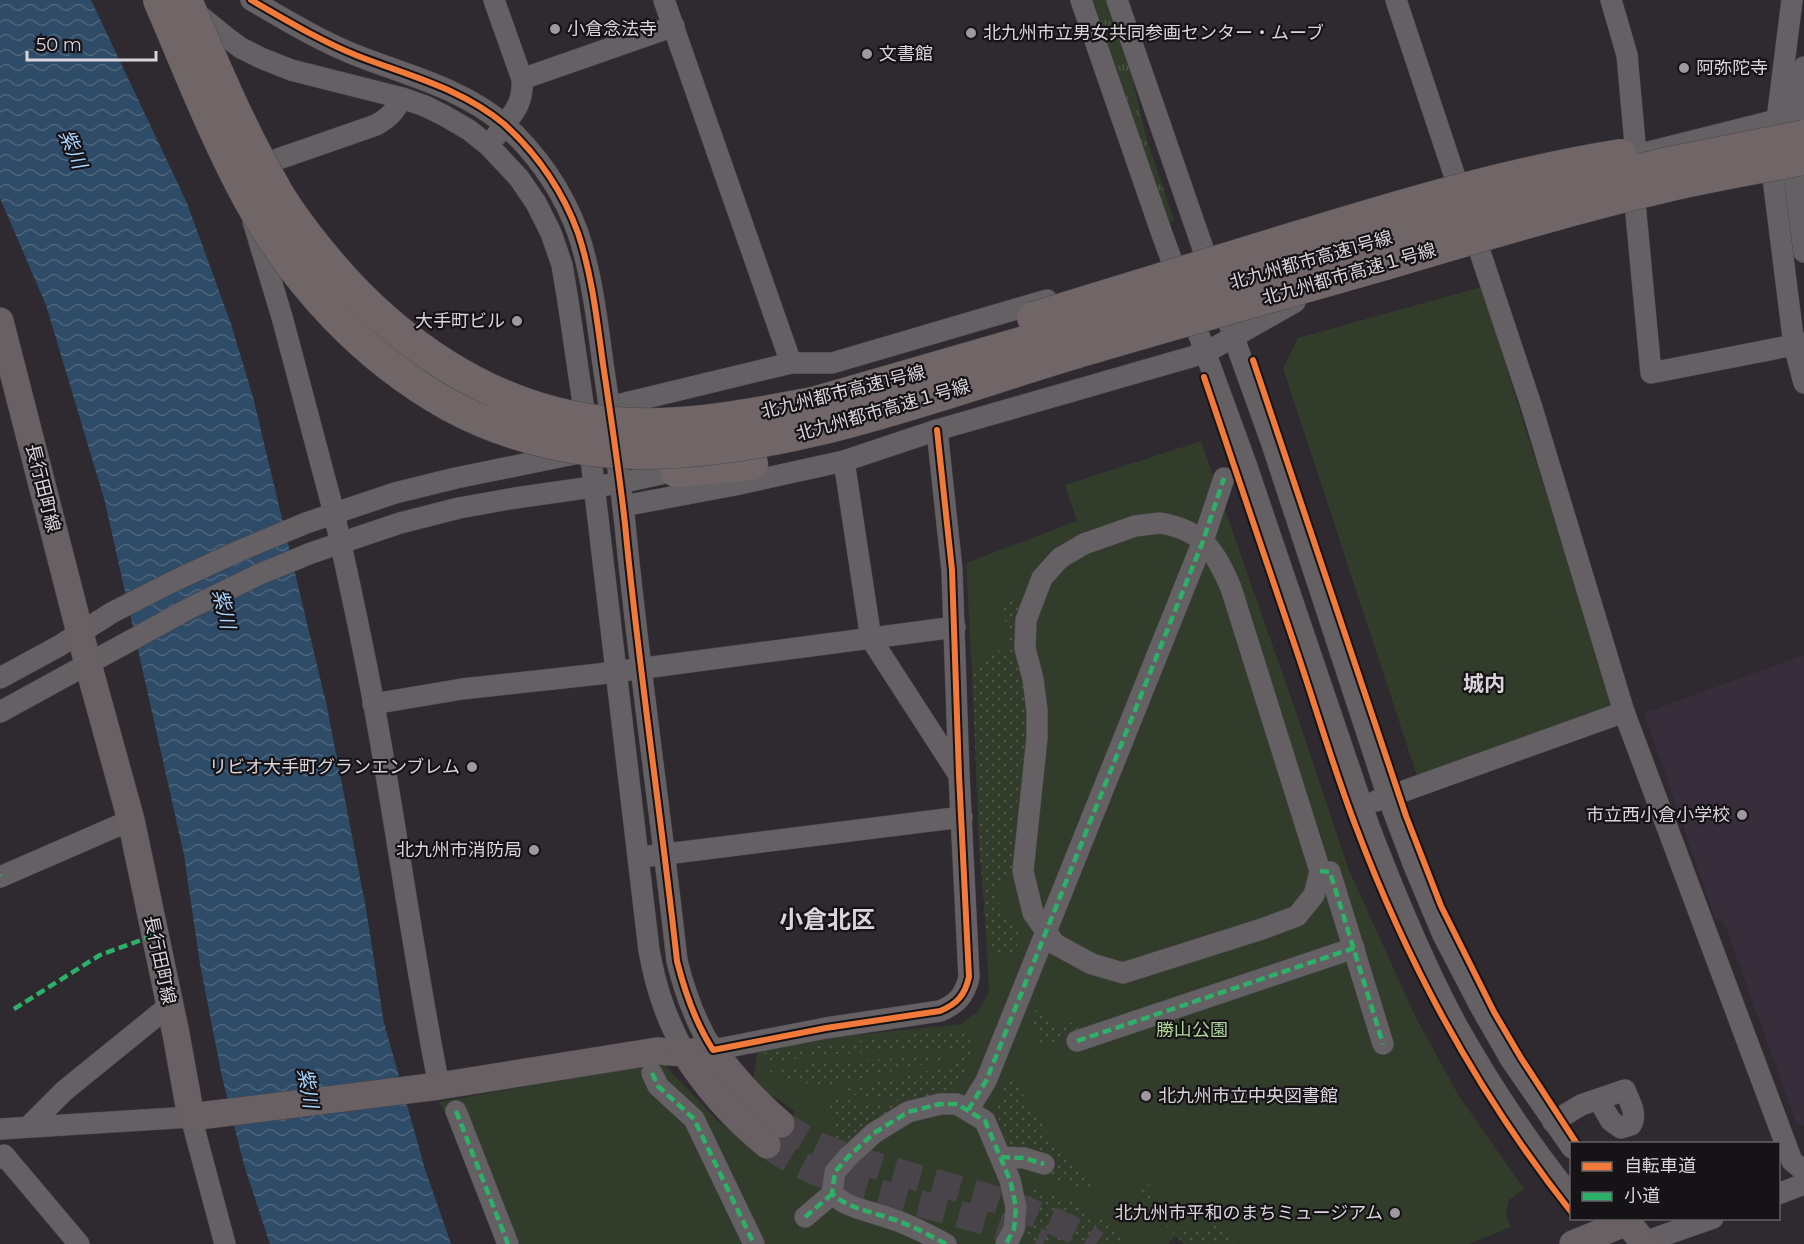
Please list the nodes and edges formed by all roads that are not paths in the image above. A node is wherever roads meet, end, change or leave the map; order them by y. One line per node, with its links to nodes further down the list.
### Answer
1 (159, 0): 21 (highway, 北九州都市高速１号線, bridge)
2 (184, 0): 15 (street); 21 (highway, 北九州都市高速1号線, bridge)
3 (251, 0): 11 (street)
4 (494, 0): 14 (street)
5 (664, 0): 12 (street)
6 (1081, 0): 26 (street)
7 (1117, 0): 27 (street)
8 (1396, 0): 22 (street)
9 (1611, 0): 19 (street)
10 (1792, 0): 16 (street)
11 (267, 7): 17 (street)
12 (674, 26): 14 (street); 34 (street)
13 (1804, 66): 16 (street)
14 (522, 79): 17 (street)
15 (402, 99): 18 (street); 47 (street)
16 (1799, 120): 19 (street); 20 (street); 21 (highway, 北九州都市高速１号線, bridge); 38 (highway, bridge)
17 (504, 125): 18 (street); 36 (street)
18 (489, 146): 40 (street)
19 (1636, 155): 22 (street)
20 (1797, 174): 21 (highway, 北九州都市高速１号線, bridge); 23 (street); 25 (street); 32 (street)
21 (1577, 196): 42 (highway, bridge)
22 (1462, 199): 24 (street); 27 (street)
23 (1635, 203): 24 (street); 32 (street)
24 (1478, 248): 30 (street); 59 (street)
25 (1804, 252)
26 (1172, 262): 28 (street); 34 (street)
27 (1212, 275): 28 (street); 30 (street)
28 (1180, 285): 31 (street); 38 (street)
29 (0, 321): 51 (main road, 長行田町線)
30 (1231, 330): 31 (street); 33 (street); 61 (street)
31 (1198, 332): 33 (street); 42 (street)
32 (1799, 344): 35 (street)
33 (1205, 353): 37 (street); 62 (street)
34 (791, 363): 36 (street)
35 (1804, 383)
36 (609, 406): 39 (street)
37 (937, 430): 41 (street); 50 (street)
38 (661, 434): 39 (street)
39 (615, 444): 40 (street); 44 (street)
40 (590, 451): 45 (street); 47 (street)
41 (844, 461): 46 (street); 52 (street)
42 (676, 471): 44 (street)
43 (1224, 478): 48 (street)
44 (620, 483): 45 (street); 46 (street)
45 (593, 487): 49 (street); 55 (street)
46 (623, 506): 54 (street)
47 (334, 513): 49 (street); 51 (street)
48 (1203, 541): 67 (street); 69 (street); 69 (street)
49 (341, 544): 53 (street); 57 (street)
50 (955, 627): 52 (street); 60 (street)
51 (80, 633): 53 (main road, 長行田町線); 56 (street)
52 (871, 639): 54 (street); 60 (street)
53 (88, 664): 58 (street); 64 (main road, 長行田町線)
54 (642, 669): 55 (street); 65 (street)
55 (617, 672): 57 (street); 66 (street)
56 (0, 678)
57 (373, 704): 77 (street)
58 (0, 712)
59 (1624, 712): 61 (street); 88 (street)
60 (959, 775): 63 (street)
61 (1388, 797): 62 (street); 82 (street)
62 (1362, 805): 92 (street)
63 (962, 817): 65 (street); 74 (street)
64 (131, 820): 68 (street); 71 (main road, 長行田町線)
65 (663, 855): 66 (street); 74 (street)
66 (639, 857): 75 (street)
67 (1320, 871): 69 (street); 70 (street)
68 (0, 877)
69 (1047, 932): 79 (street)
70 (1354, 948): 72 (street); 73 (street)
71 (170, 1005): 81 (main road, 長行田町線); 83 (street)
72 (1077, 1041)
73 (1383, 1044)
74 (713, 1050): 75 (main road); 75 (main road)
75 (685, 1053): 77 (main road)
76 (652, 1073): 97 (street)
77 (439, 1086): 81 (main road)
78 (1598, 1100): 78 (street); 82 (street)
79 (968, 1110): 86 (street); 90 (street)
80 (456, 1111): 100 (street)
81 (191, 1117): 83 (street); 99 (street)
82 (1552, 1122): 84 (street)
83 (16, 1127): 85 (street)
84 (1570, 1145)
85 (2, 1156): 98 (street)
86 (1001, 1157): 87 (street); 102 (street)
87 (1044, 1164)
88 (1795, 1164)
89 (1804, 1184): 91 (street)
90 (832, 1194): 93 (street); 101 (street)
91 (1780, 1194)
92 (1570, 1195)
93 (805, 1217)
94 (1702, 1220): 96 (street)
95 (1598, 1232): 96 (main road); 103 (main road)
96 (1636, 1232)
97 (760, 1243)
98 (80, 1244)
99 (225, 1244)
100 (508, 1244)
101 (946, 1244)
102 (1006, 1244)
103 (1573, 1244)

